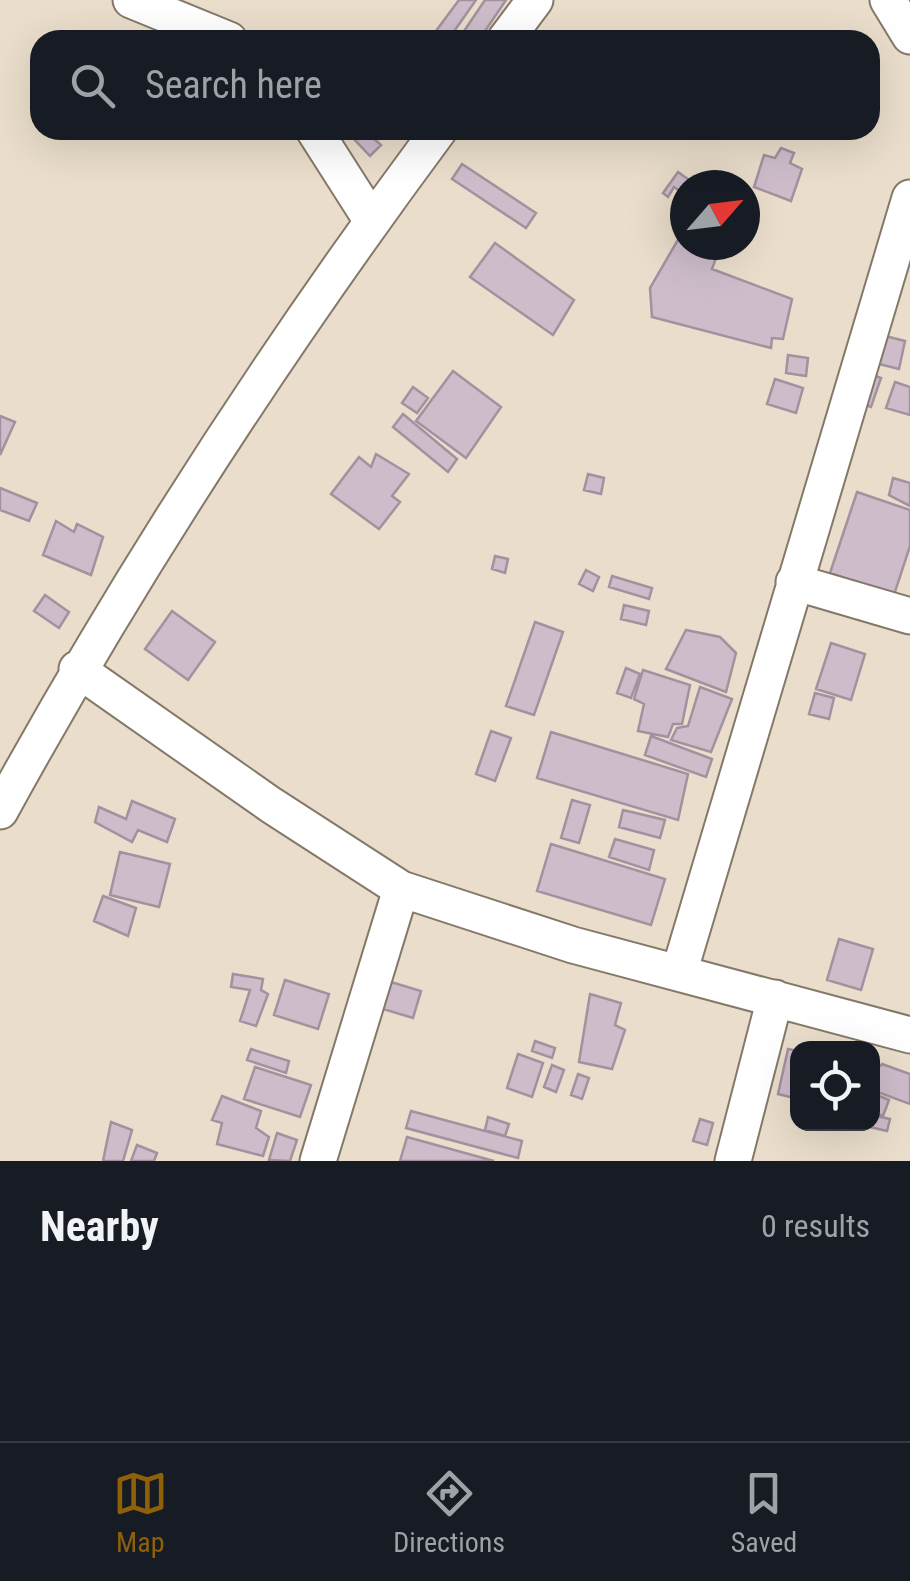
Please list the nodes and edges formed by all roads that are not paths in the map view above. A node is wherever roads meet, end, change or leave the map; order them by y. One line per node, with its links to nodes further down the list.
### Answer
1 (131, 0): 4 (street)
2 (535, 0): 5 (street)
3 (888, 0): 6 (street)
4 (204, 30)
5 (512, 30)
6 (910, 36)
7 (320, 140): 10 (street)
8 (432, 140): 10 (street)
9 (910, 198): 11 (street)
10 (372, 221): 13 (street)
11 (794, 582): 12 (street); 16 (street)
12 (910, 616)
13 (77, 670): 14 (street); 15 (street)
14 (0, 810)
15 (401, 889): 16 (street); 19 (street)
16 (679, 973): 17 (street)
17 (775, 998): 18 (street); 20 (street)
18 (910, 1035)
19 (318, 1161)
20 (732, 1161)

